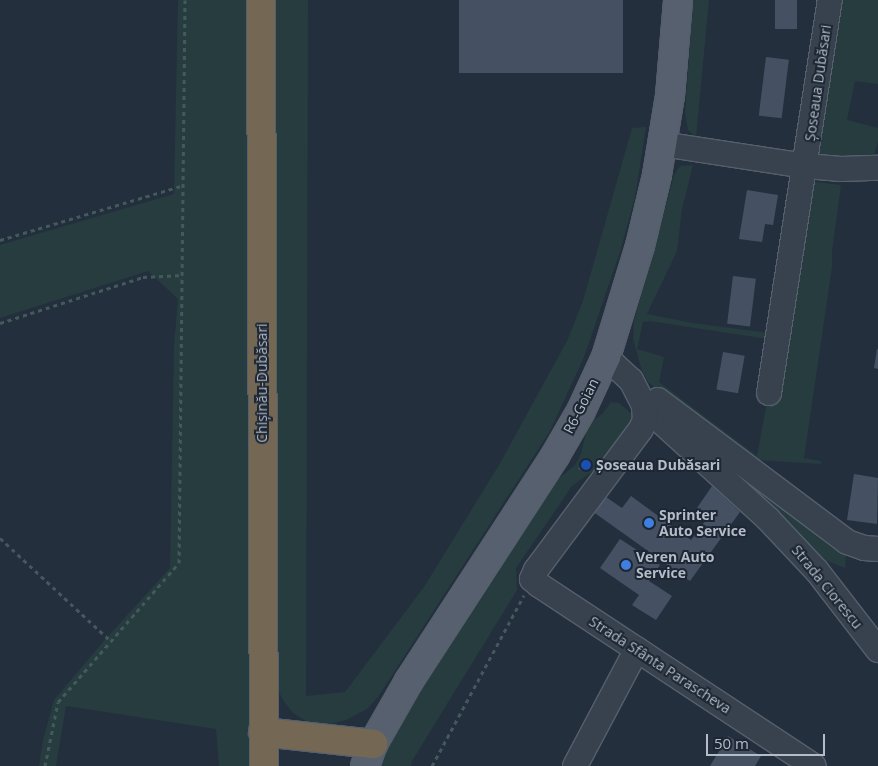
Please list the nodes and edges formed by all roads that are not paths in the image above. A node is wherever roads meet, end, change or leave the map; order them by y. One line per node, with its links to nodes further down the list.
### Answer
1 (260, 0): 14 (highway, Chișinău-Dubăsari)
2 (678, 0): 4 (main road, R6-Goian)
3 (830, 0): 5 (street, Șoseaua Dubăsari)
4 (662, 144): 5 (street); 7 (main road, R6-Goian)
5 (806, 166): 6 (street); 9 (street, Șoseaua Dubăsari)
6 (878, 168)
7 (606, 357): 8 (street, Strada Ciorescu); 15 (main road, R6-Goian)
8 (631, 380): 10 (street, Strada Ciorescu); 11 (street)
9 (769, 393)
10 (644, 406): 12 (street, Strada Sfânta Parascheva); 13 (street, Strada Ciorescu)
11 (878, 549)
12 (637, 649): 17 (street); 18 (street, Strada Sfânta Parascheva)
13 (878, 650)
14 (263, 732): 15 (highway); 16 (highway, Chișinău-Dubăsari)
15 (369, 755)
16 (264, 766)
17 (575, 766)
18 (814, 766)

